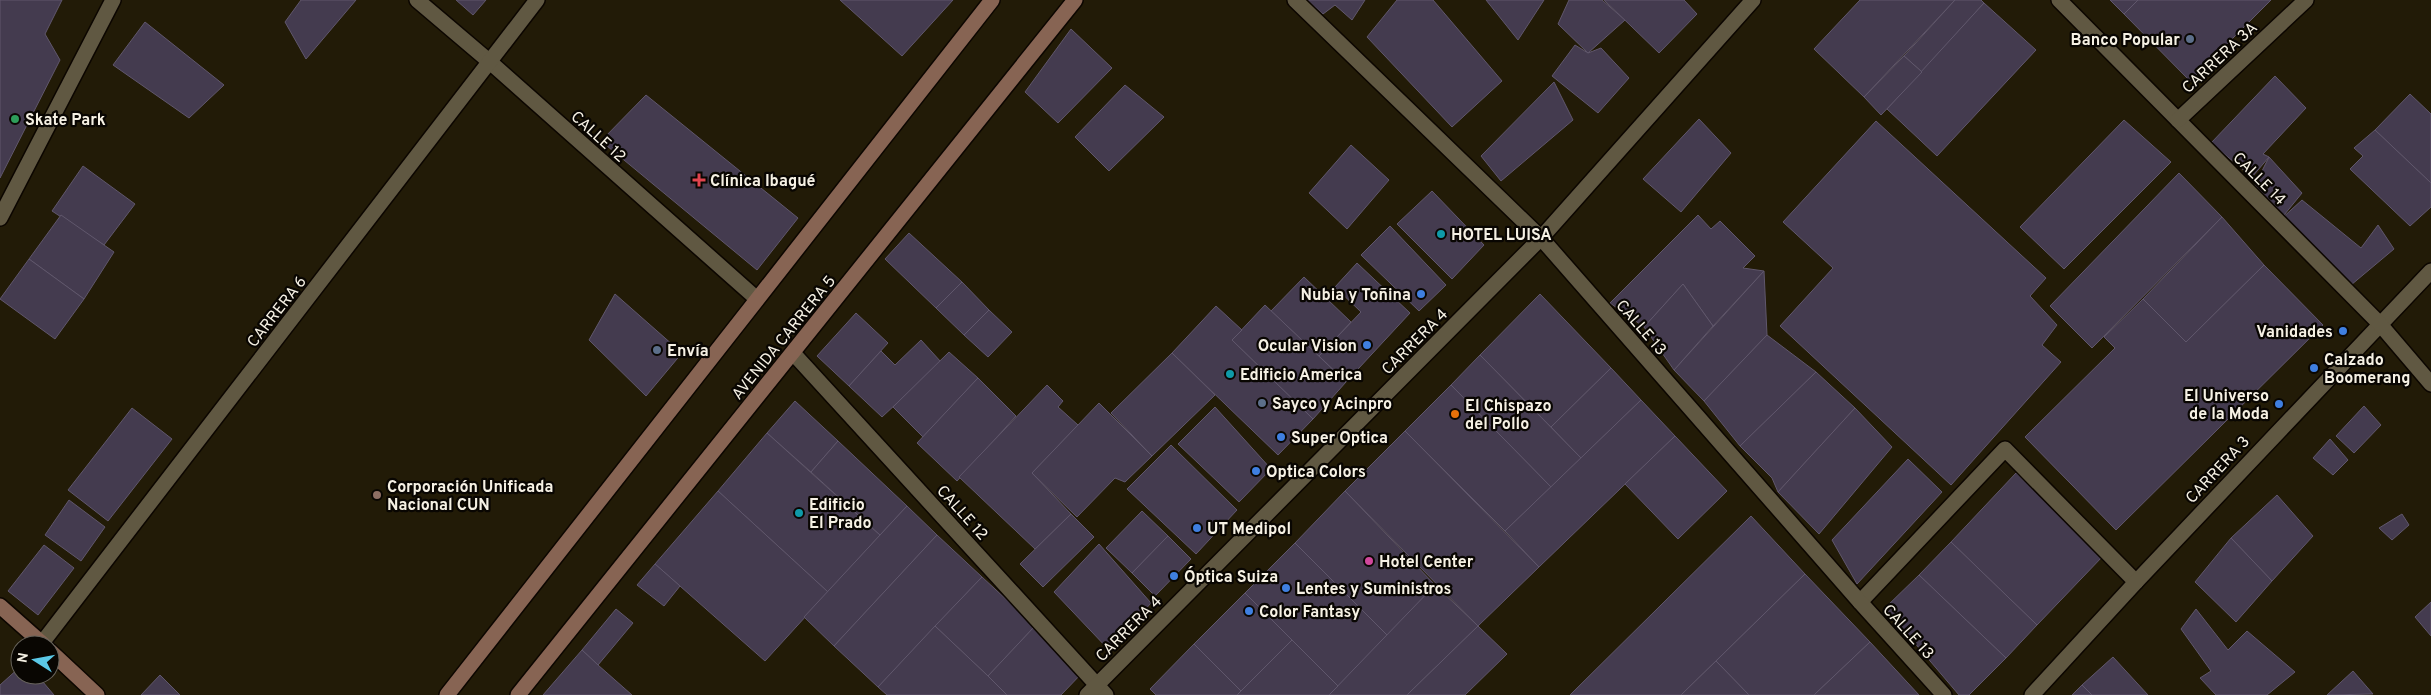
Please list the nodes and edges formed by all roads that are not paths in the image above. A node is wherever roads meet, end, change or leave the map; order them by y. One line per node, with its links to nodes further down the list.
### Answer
1 (113, 0): 12 (street)
2 (417, 0): 10 (street, CALLE 12)
3 (537, 0): 10 (street, CARRERA 6)
4 (992, 0): 15 (main road)
5 (1075, 0): 17 (main road, AVENIDA CARRERA 5)
6 (1295, 0): 13 (street, CALLE 13)
7 (1753, 0): 13 (street, CARRERA 4)
8 (2059, 0): 11 (street, CALLE 14)
9 (2306, 0): 11 (street, CARRERA 3A)
10 (490, 62): 15 (street, CALLE 12); 23 (street, CARRERA 6)
11 (2178, 120): 16 (street, CALLE 14)
12 (0, 218)
13 (1541, 238): 20 (street, CALLE 13); 25 (street, CARRERA 4)
14 (2431, 270): 16 (street, CARRERA 3)
15 (757, 299): 27 (main road)
16 (2379, 323): 18 (street, CALLE 14); 19 (street, CARRERA 3)
17 (793, 353): 25 (street, CALLE 12); 28 (main road, AVENIDA CARRERA 5)
18 (2431, 384)
19 (2136, 582): 20 (street); 30 (street, CARRERA 3)
20 (1860, 602): 29 (street, CALLE 13)
21 (0, 606): 22 (main road)
22 (33, 635)
23 (53, 635)
24 (60, 660): 26 (main road)
25 (1097, 692)
26 (97, 695)
27 (447, 695)
28 (518, 695)
29 (1944, 695)
30 (2032, 695)

